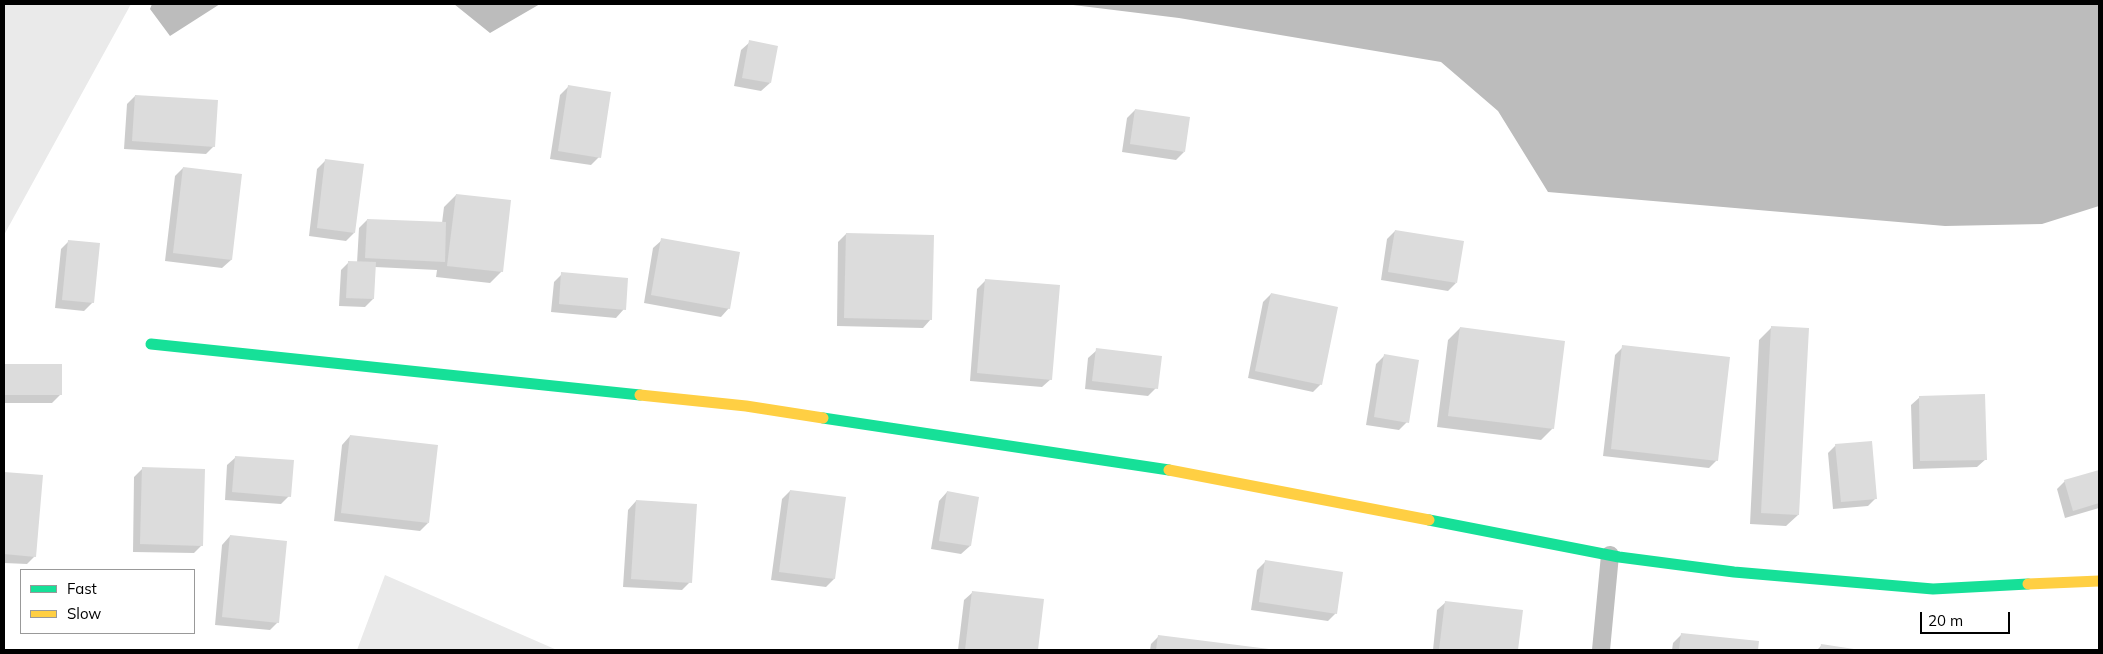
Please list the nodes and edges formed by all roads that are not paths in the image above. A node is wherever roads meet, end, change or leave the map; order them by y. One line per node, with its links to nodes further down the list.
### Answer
1 (151, 344): 2 (street)
2 (1610, 555): 3 (street); 4 (lane)
3 (2099, 580)
4 (1600, 650)

